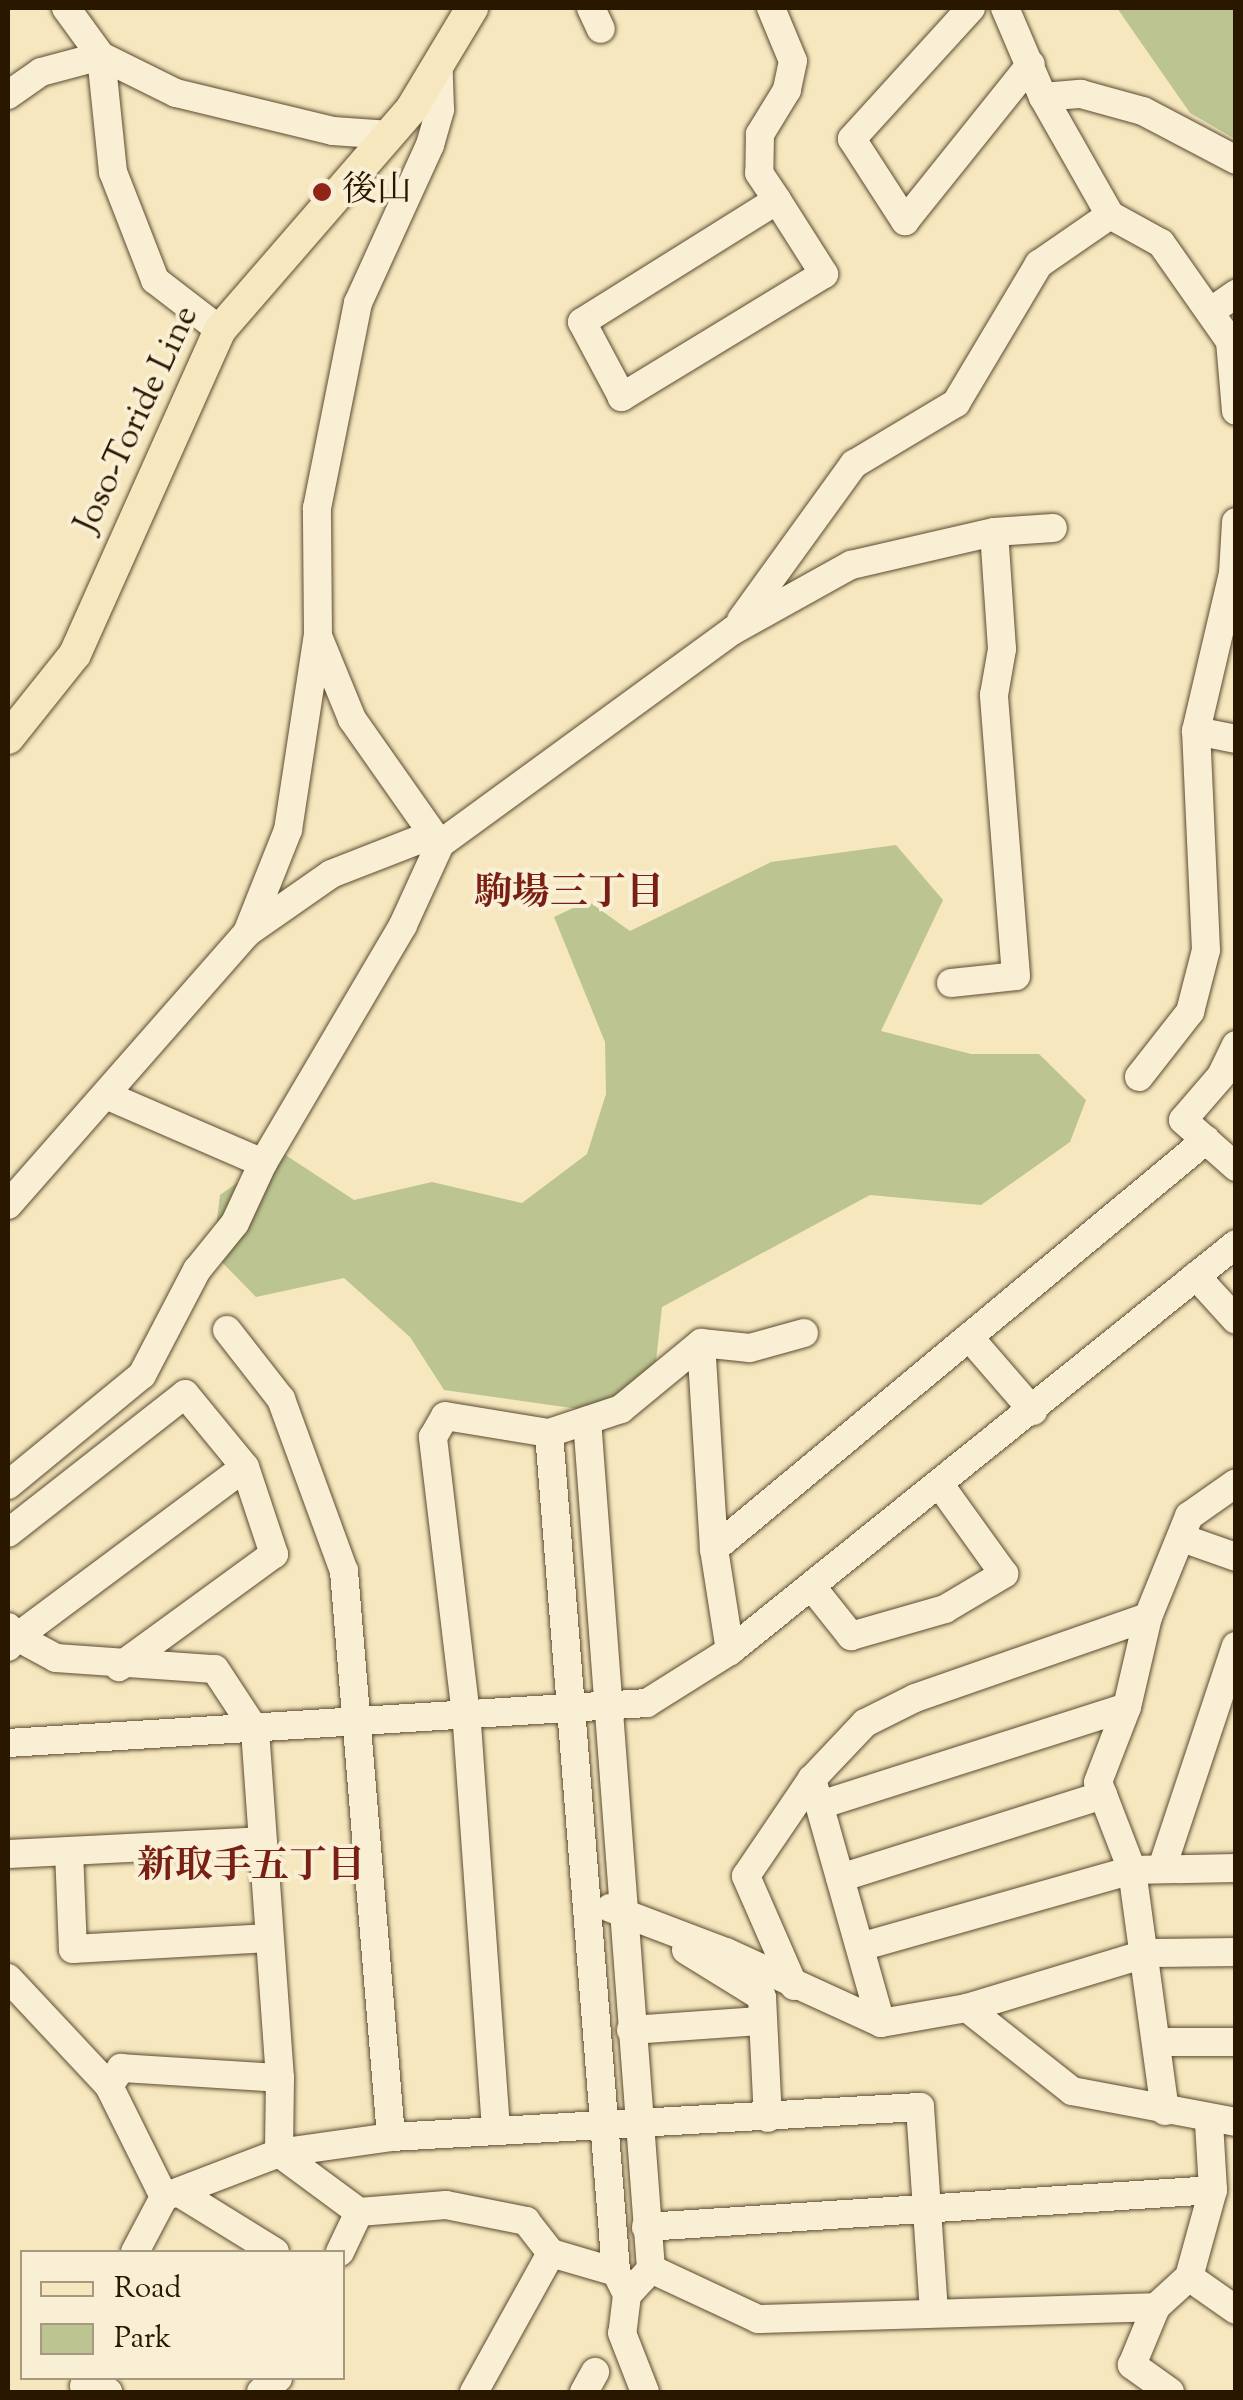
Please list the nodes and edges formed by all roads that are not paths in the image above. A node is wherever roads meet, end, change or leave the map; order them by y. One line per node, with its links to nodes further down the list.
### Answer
1 (66, 8): 6 (street)
2 (472, 8): 8 (main road, Joso-Toride Line)
3 (771, 8): 13 (street)
4 (971, 8): 7 (street)
5 (1005, 8): 7 (street)
6 (101, 56): 9 (street); 11 (street); 17 (street)
7 (1031, 64): 10 (street)
8 (439, 70): 11 (main road, Joso-Toride Line); 24 (street)
9 (8, 95)
10 (1043, 97): 12 (street); 14 (street)
11 (390, 135): 17 (main road, Joso-Toride Line)
12 (1236, 160)
13 (777, 200): 13 (street)
14 (1110, 215): 16 (street); 23 (street)
15 (1236, 294): 16 (street)
16 (1210, 312): 18 (street)
17 (220, 330): 26 (main road, Joso-Toride Line)
18 (1236, 411)
19 (1052, 528): 20 (street)
20 (994, 532): 23 (street); 30 (street)
21 (1235, 541): 22 (street)
22 (1229, 620): 25 (street)
23 (734, 630): 28 (street)
24 (318, 635): 28 (street); 29 (street)
25 (1196, 731): 27 (street); 32 (street)
26 (8, 738)
27 (1236, 738)
28 (435, 840): 29 (street); 35 (street)
29 (247, 933): 33 (street)
30 (950, 983)
31 (1236, 1045): 34 (street)
32 (1140, 1076)
33 (108, 1096): 35 (street); 37 (street)
34 (1206, 1140): 36 (street); 43 (street)
35 (263, 1163): 50 (street)
36 (1236, 1167)
37 (8, 1205)
38 (1236, 1244): 39 (street)
39 (1196, 1276): 40 (street); 45 (street)
40 (1236, 1320)
41 (226, 1330): 66 (street)
42 (804, 1333): 44 (street)
43 (969, 1337): 45 (street); 54 (street)
44 (701, 1343): 46 (street); 54 (street)
45 (1033, 1411): 51 (street)
46 (587, 1420): 47 (street); 62 (street)
47 (549, 1433): 63 (street); 65 (street)
48 (245, 1467): 52 (street); 58 (street); 61 (street)
49 (1236, 1483): 53 (street)
50 (8, 1484)
51 (940, 1485): 56 (street); 56 (street)
52 (8, 1532)
53 (1184, 1540): 55 (street); 57 (street)
54 (714, 1549): 60 (street)
55 (1236, 1557)
56 (812, 1587): 60 (street)
57 (1148, 1617): 64 (street); 69 (street)
58 (11, 1637): 61 (street)
59 (1236, 1646): 74 (street)
60 (730, 1652): 62 (street)
61 (119, 1666): 67 (street)
62 (606, 1705): 63 (street); 79 (street)
63 (570, 1707): 65 (street); 78 (street)
64 (1127, 1708): 69 (street); 70 (street)
65 (466, 1715): 66 (street); 100 (street)
66 (359, 1720): 67 (street); 101 (street)
67 (255, 1730): 68 (street); 71 (street)
68 (8, 1743)
69 (816, 1792): 77 (street); 86 (street)
70 (1103, 1796): 76 (street); 77 (street)
71 (262, 1841): 72 (street); 80 (street)
72 (69, 1851): 73 (street); 80 (street)
73 (8, 1854)
74 (1162, 1868): 75 (street); 76 (street)
75 (1236, 1868)
76 (1132, 1870): 81 (street); 84 (street)
77 (840, 1878): 81 (street)
78 (586, 1900): 79 (street); 98 (street)
79 (622, 1912): 86 (street); 90 (street)
80 (268, 1938): 93 (street)
81 (860, 1947): 89 (street)
82 (686, 1950): 88 (street)
83 (1236, 1952): 84 (street)
84 (1148, 1953): 87 (street); 91 (street)
85 (8, 1978): 94 (street)
86 (794, 1986): 89 (street)
87 (967, 2008): 89 (street); 95 (street)
88 (760, 2021): 90 (street); 96 (street)
89 (881, 2022)
90 (631, 2030): 97 (street)
91 (1157, 2042): 92 (street); 95 (street)
92 (1236, 2042)
93 (280, 2078): 94 (street); 102 (street)
94 (109, 2086): 104 (street)
95 (1166, 2111): 99 (street)
96 (768, 2118): 97 (street); 105 (street)
97 (640, 2120): 98 (street); 107 (street)
98 (604, 2121): 100 (street); 114 (street)
99 (1222, 2122): 103 (street)
100 (496, 2130): 101 (street)
101 (390, 2137): 102 (street)
102 (279, 2153): 104 (street); 106 (street)
103 (1213, 2190): 105 (street); 113 (street)
104 (171, 2194): 108 (street); 109 (street)
105 (929, 2208): 107 (street); 117 (street)
106 (359, 2212): 110 (street); 111 (street)
107 (646, 2227): 112 (street)
108 (136, 2250)
109 (271, 2250)
110 (341, 2250)
111 (550, 2254): 114 (street); 118 (street)
112 (651, 2269): 114 (street); 117 (street)
113 (1189, 2277): 115 (street); 116 (street)
114 (622, 2284): 119 (street)
115 (1156, 2307): 117 (street); 120 (street)
116 (1236, 2310)
117 (934, 2312)
118 (474, 2392)
119 (645, 2392)
120 (1170, 2392)

